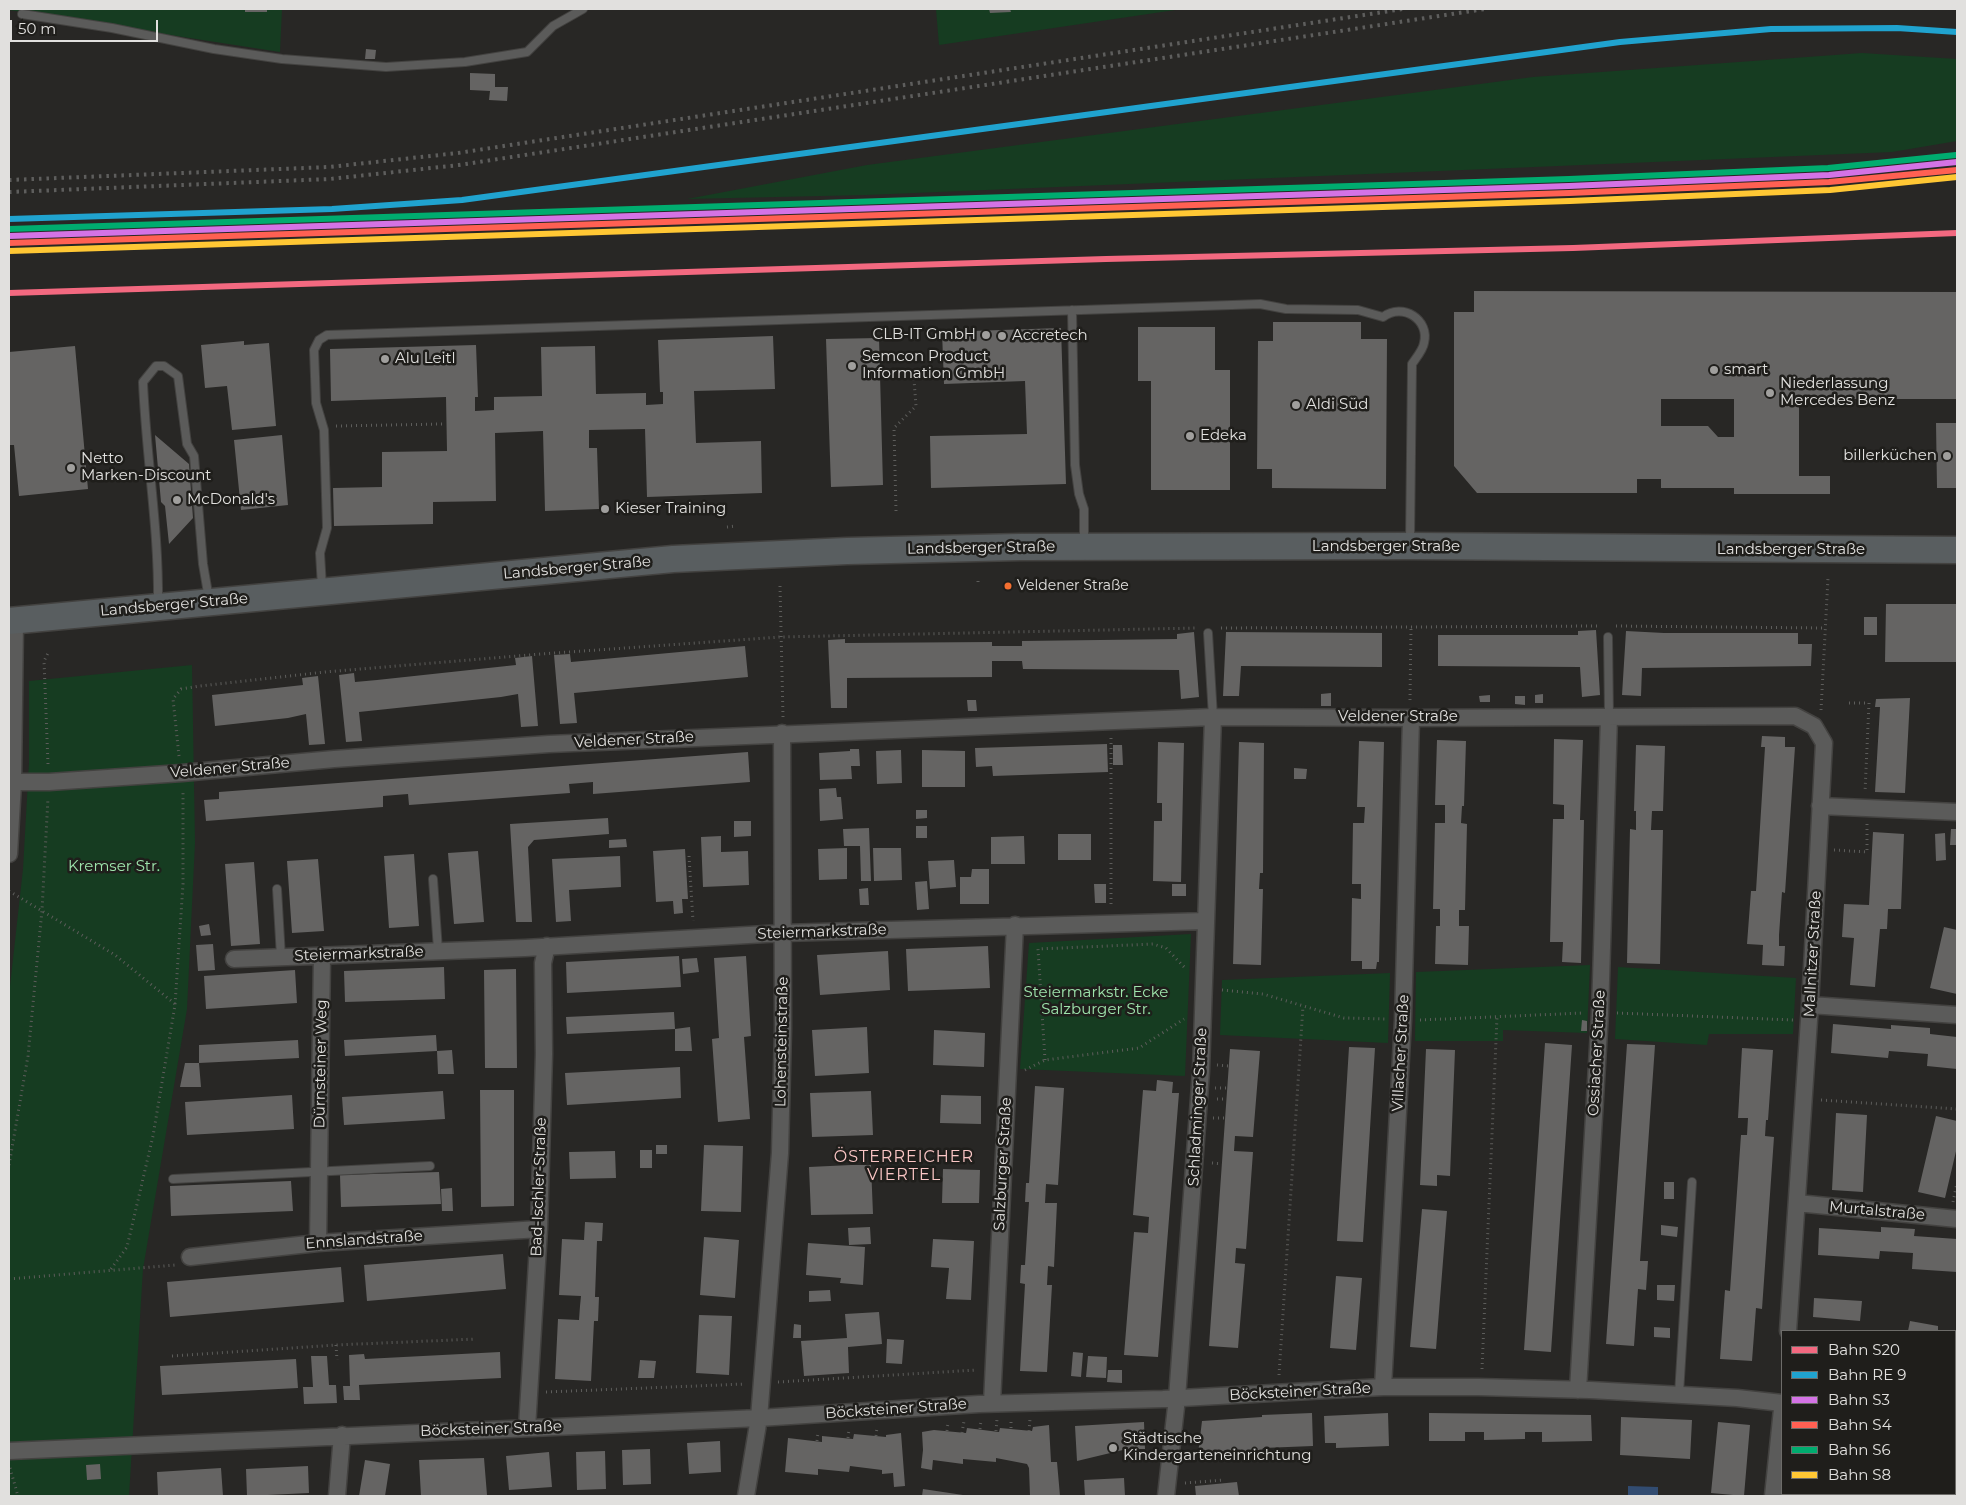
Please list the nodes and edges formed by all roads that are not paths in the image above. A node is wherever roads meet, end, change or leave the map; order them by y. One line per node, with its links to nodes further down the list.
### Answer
1 (583, 9): 2 (lane)
2 (22, 14)
3 (1072, 310): 4 (lane); 5 (lane); 7 (lane)
4 (1410, 546): 5 (main road, Landsberger Straße); 6 (main road, Landsberger Straße)
5 (1084, 547): 7 (main road, Landsberger Straße)
6 (1957, 550)
7 (323, 591): 8 (main road, Landsberger Straße)
8 (210, 601): 9 (main road, Landsberger Straße); 9 (lane)
9 (158, 607): 10 (main road, Landsberger Straße)
10 (12, 620): 13 (street)
11 (1208, 633): 15 (lane)
12 (1608, 637): 14 (lane)
13 (11, 674): 19 (street)
14 (1609, 716): 16 (street, Veldener Straße); 18 (street, Veldener Straße); 47 (street, Ossiacher Straße)
15 (1213, 717): 16 (street, Veldener Straße); 17 (street, Veldener Straße); 26 (street, Schladminger Straße)
16 (1410, 718): 46 (street, Villacher Straße)
17 (782, 733): 20 (street, Veldener Straße); 28 (street, Lohensteinstraße)
18 (1820, 734): 21 (street, Mallnitzer Straße)
19 (11, 737): 20 (street)
20 (13, 782): 23 (street)
21 (1820, 806): 22 (street); 34 (street, Mallnitzer Straße)
22 (1957, 812)
23 (9, 854)
24 (434, 879): 30 (lane, Steiermarkstraße)
25 (276, 889): 31 (lane, Steiermarkstraße)
26 (1206, 921): 27 (street, Steiermarkstraße); 49 (street, Schladminger Straße)
27 (1015, 925): 28 (street, Steiermarkstraße); 50 (street, Salzburger Straße)
28 (783, 933): 29 (street, Steiermarkstraße); 52 (street, Lohensteinstraße)
29 (547, 946): 30 (street, Steiermarkstraße); 42 (street, Bad-Ischler-Straße)
30 (438, 950): 32 (street, Steiermarkstraße)
31 (281, 956): 32 (street, Steiermarkstraße); 33 (street, Steiermarkstraße)
32 (322, 956): 37 (street, Dürnsteiner Weg)
33 (234, 959)
34 (1810, 1004): 35 (street); 40 (street, Mallnitzer Straße)
35 (1957, 1016)
36 (430, 1166): 37 (lane)
37 (319, 1172): 38 (lane); 43 (street, Dürnsteiner Weg)
38 (172, 1179)
39 (1692, 1182): 48 (lane)
40 (1797, 1204): 41 (street, Murtalstraße); 45 (street, Mallnitzer Straße)
41 (1955, 1212)
42 (539, 1228): 43 (street, Ennslandstraße); 54 (street, Bad-Ischler-Straße)
43 (318, 1243): 44 (street, Ennslandstraße)
44 (190, 1257)
45 (1788, 1330)
46 (1383, 1387): 47 (street, Böcksteiner Straße); 49 (street, Böcksteiner Straße)
47 (1578, 1390): 48 (street, Böcksteiner Straße)
48 (1679, 1394): 51 (street, Böcksteiner Straße)
49 (1177, 1398): 50 (street, Böcksteiner Straße); 59 (street, Schladminger Straße)
50 (992, 1403): 52 (street, Böcksteiner Straße)
51 (1781, 1403)
52 (759, 1418): 54 (street, Böcksteiner Straße); 58 (street, Lohensteinstraße)
53 (1781, 1418): 60 (street)
54 (527, 1428): 55 (street, Böcksteiner Straße)
55 (342, 1436): 56 (street, Böcksteiner Straße); 57 (street)
56 (9, 1451)
57 (337, 1496)
58 (746, 1496)
59 (1166, 1496)
60 (1773, 1496)

